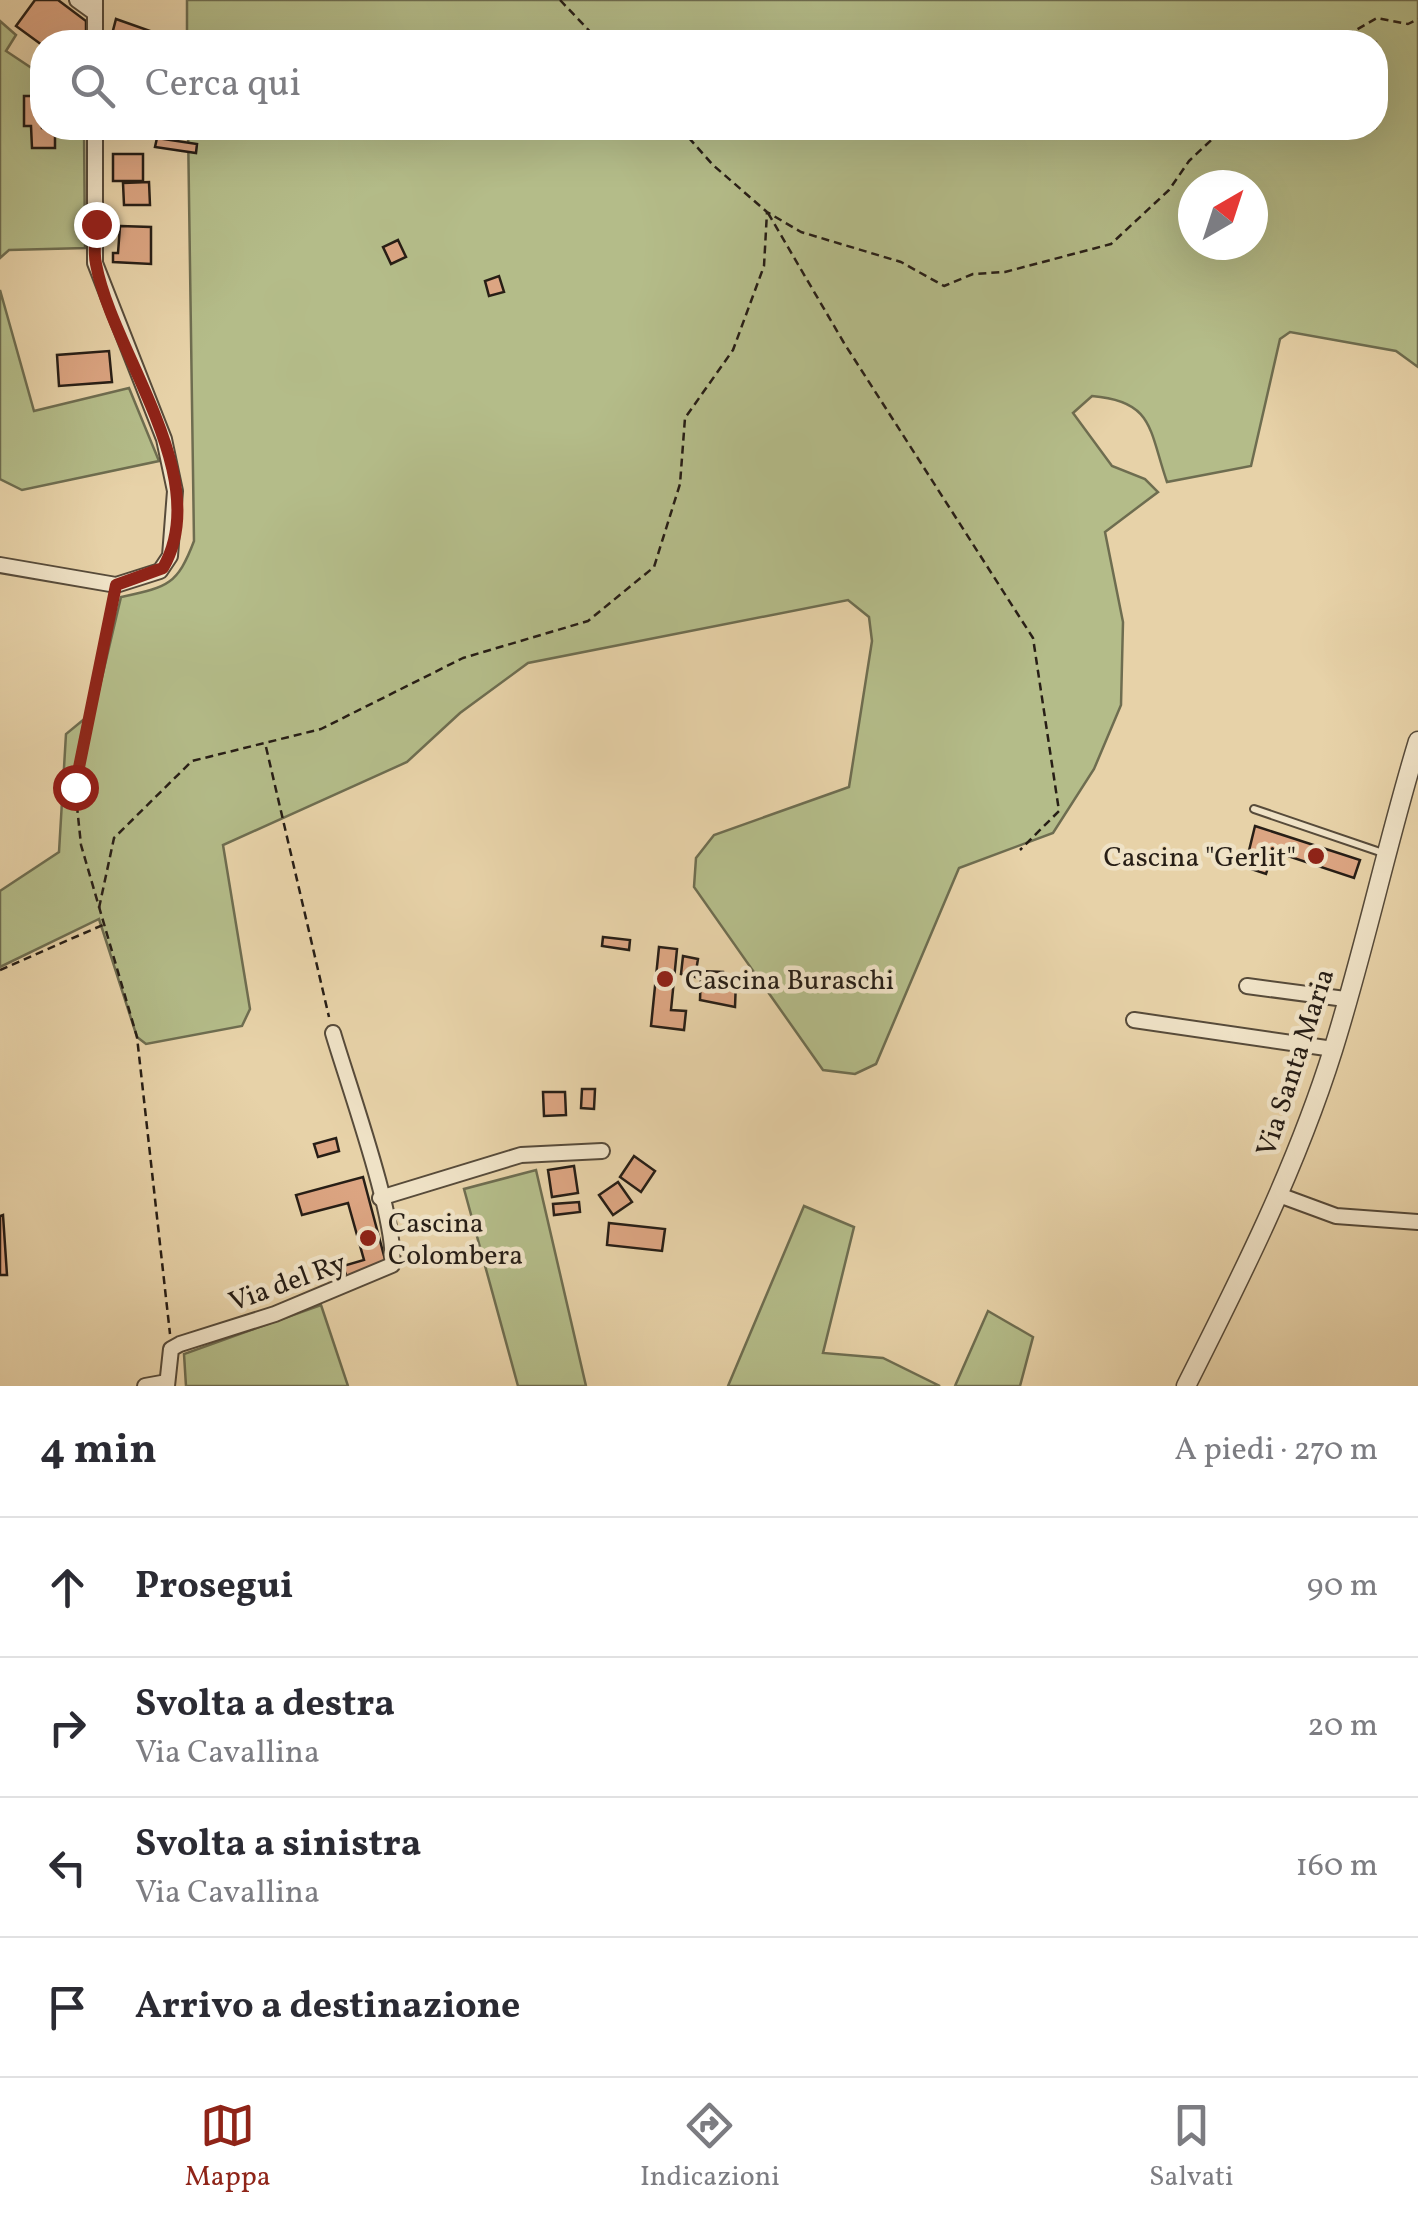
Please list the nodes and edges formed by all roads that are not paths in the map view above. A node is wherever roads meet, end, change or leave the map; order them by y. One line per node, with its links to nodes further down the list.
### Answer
1 (78, 0): 2 (street)
2 (95, 6)
3 (95, 140): 4 (street)
4 (0, 564)
5 (1418, 741): 7 (street, Via Santa Maria)
6 (1254, 809): 7 (lane)
7 (1384, 853): 9 (street, Via Santa Maria)
8 (1247, 986): 9 (street)
9 (1346, 999): 12 (street, Via Santa Maria)
10 (1134, 1020): 12 (street)
11 (333, 1033): 15 (street, Via del Ry)
12 (1333, 1049): 14 (street, Via Santa Maria)
13 (602, 1151): 15 (street)
14 (1279, 1195): 16 (street); 19 (street, Via Santa Maria)
15 (380, 1198): 17 (street, Via del Ry)
16 (1418, 1222)
17 (167, 1384): 18 (street)
18 (145, 1386)
19 (1186, 1386)

